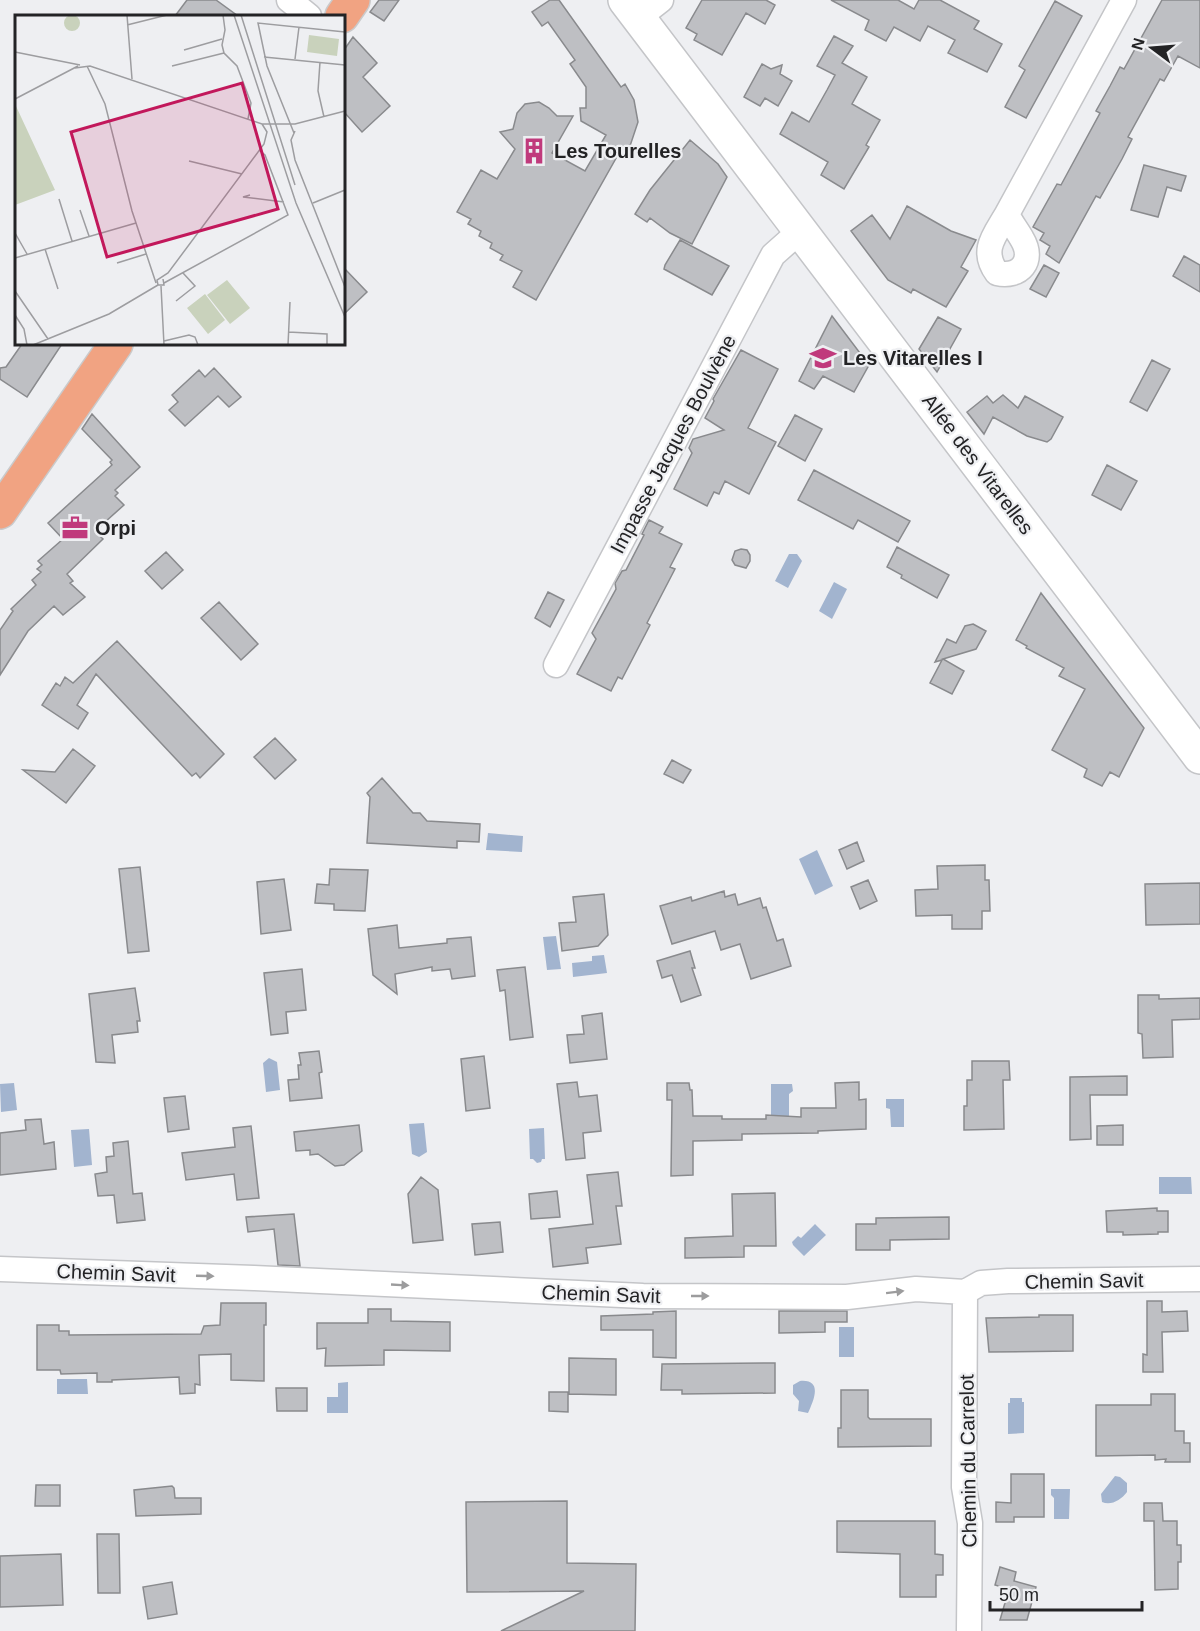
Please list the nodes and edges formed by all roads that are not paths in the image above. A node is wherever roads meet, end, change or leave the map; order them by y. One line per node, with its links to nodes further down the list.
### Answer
1 (289, 0): 5 (street)
2 (353, 0): 6 (main road)
3 (1124, 0): 7 (street)
4 (641, 6): 8 (main road, Allée des Vitarelles)
5 (308, 15)
6 (343, 15)
7 (1007, 214)
8 (800, 231): 11 (street, Impasse Jacques Boulvène); 12 (main road, Allée des Vitarelles)
9 (115, 345): 10 (main road)
10 (0, 512)
11 (556, 664)
12 (1200, 757)
13 (0, 1269): 15 (street, Chemin Savit, one-way to 15)
14 (1200, 1279): 15 (street, Chemin Savit)
15 (965, 1292): 16 (street, Chemin du Carrelot)
16 (969, 1631)

